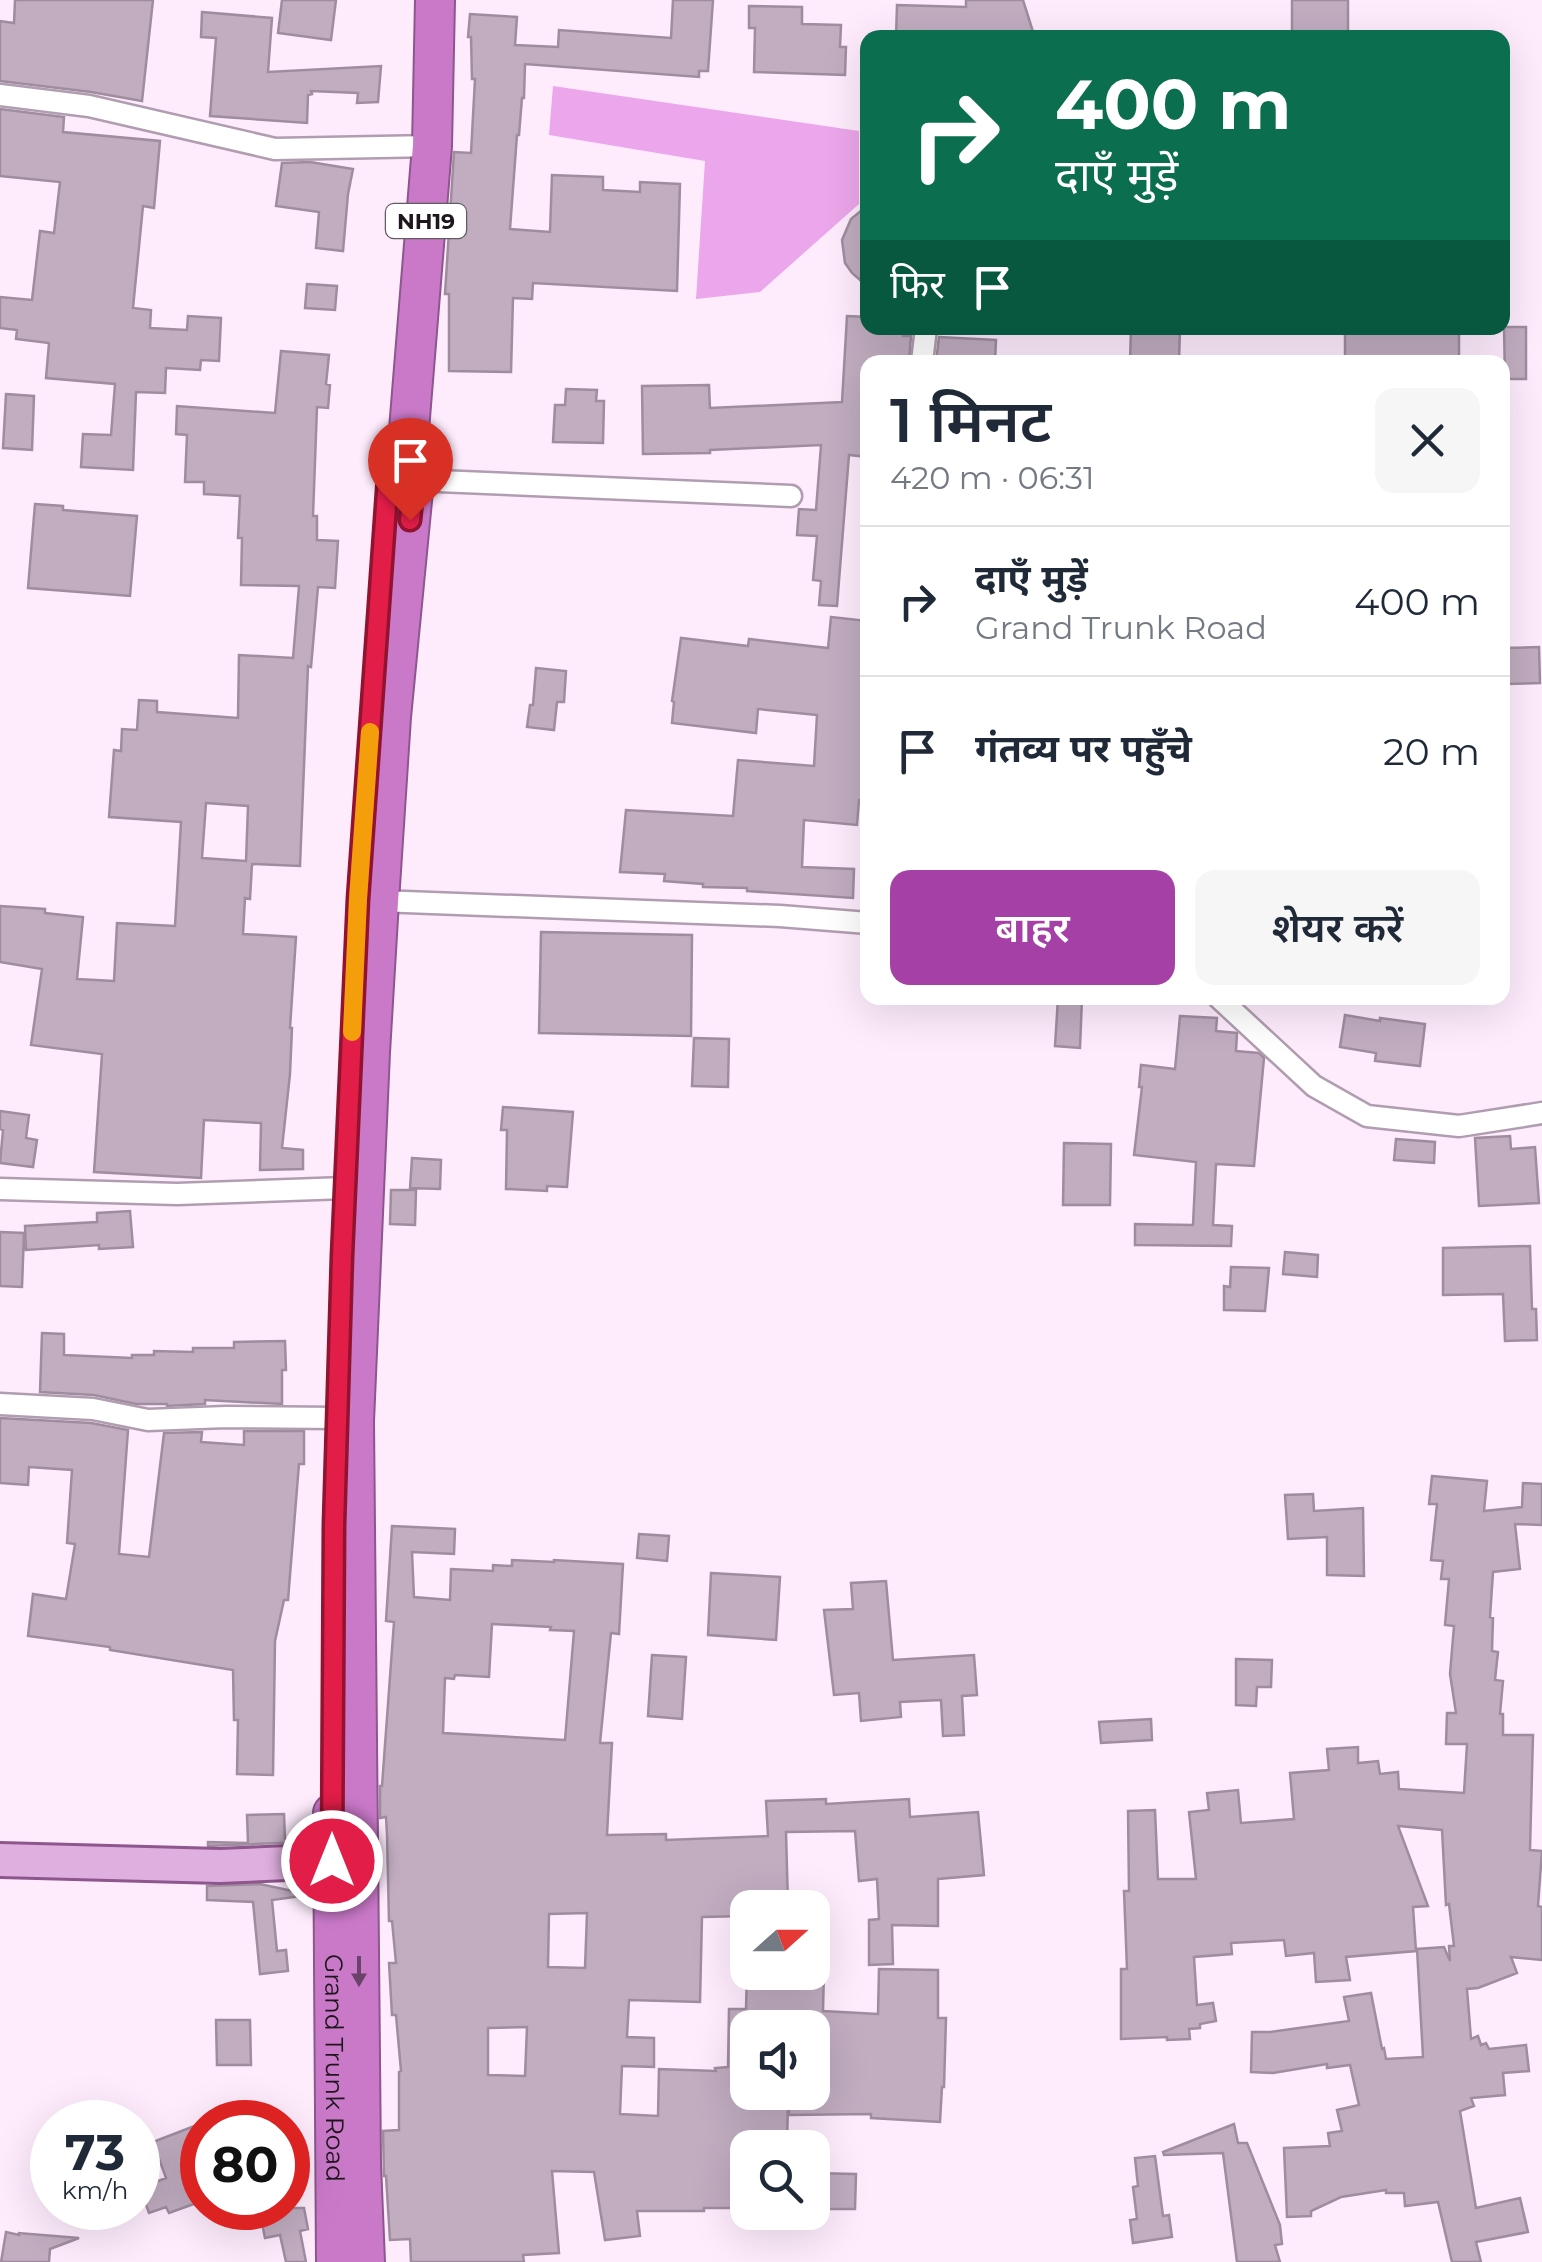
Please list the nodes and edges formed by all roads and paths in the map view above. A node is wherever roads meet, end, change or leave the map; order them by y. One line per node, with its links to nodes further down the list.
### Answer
1 (436, 0): 3 (highway, Grand Trunk Road / NH19)
2 (0, 96): 3 (street)
3 (432, 146): 4 (highway, Grand Trunk Road / NH19)
4 (408, 442): 5 (highway, Grand Trunk Road / NH19); 11 (highway, Grand Trunk Road / NH19)
5 (414, 480): 6 (street); 7 (highway, Grand Trunk Road / NH19)
6 (790, 496)
7 (379, 901): 8 (street); 16 (highway, Grand Trunk Road / NH19)
8 (860, 922)
9 (1227, 1005): 10 (street)
10 (1542, 1114)
11 (345, 1188): 12 (street); 14 (highway, Grand Trunk Road / NH19)
12 (0, 1190)
13 (0, 1404): 14 (street)
14 (337, 1418): 16 (highway, Grand Trunk Road / NH19)
15 (0, 1860): 16 (main road)
16 (346, 1862): 17 (highway, Grand Trunk Road / NH19); 18 (highway, Grand Trunk Road / NH19, one-way to 18)
17 (336, 2262)
18 (365, 2262)

